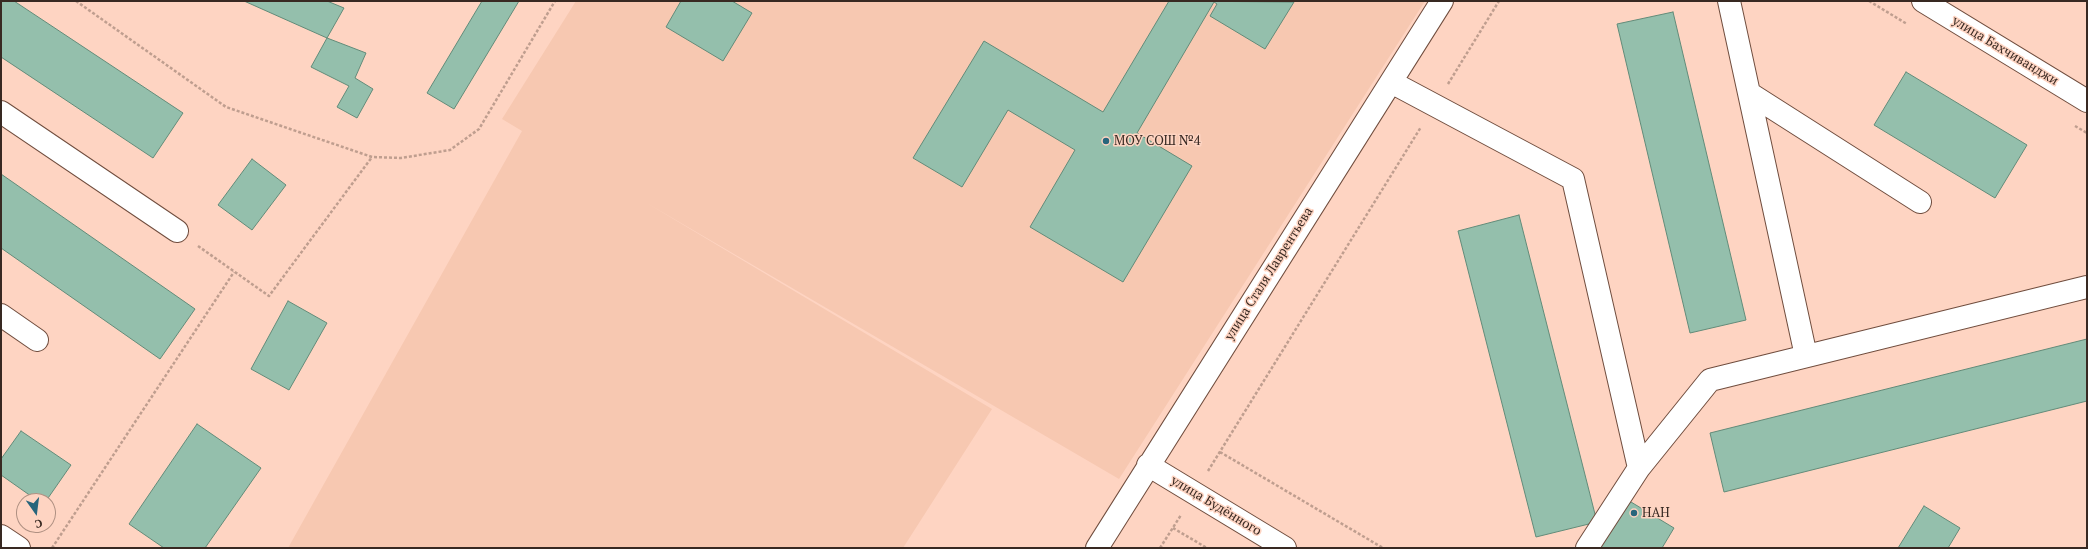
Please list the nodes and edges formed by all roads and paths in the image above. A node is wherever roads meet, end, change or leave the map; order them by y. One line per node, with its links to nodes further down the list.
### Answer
1 (76, 1): 12 (path)
2 (556, 1): 12 (path)
3 (1442, 1): 7 (street, улица Сталя Лаврентьева)
4 (1499, 1): 10 (path)
5 (1728, 1): 8 (street)
6 (1923, 1): 9 (street, улица Бахчиванджи)
7 (1391, 82): 10 (street); 21 (street, улица Сталя Лаврентьева)
8 (1749, 93): 13 (street); 19 (street)
9 (2087, 101)
10 (1435, 105): 20 (path); 22 (street)
11 (1, 112): 14 (street)
12 (372, 157): 15 (path)
13 (1920, 202)
14 (177, 231): 15 (path)
15 (234, 272): 27 (path)
16 (2087, 287): 19 (street)
17 (1, 315): 18 (street)
18 (37, 340)
19 (1806, 356): 22 (street)
20 (1220, 452): 23 (path); 32 (path)
21 (1148, 465): 23 (street, улица Будённого); 28 (street, улица Сталя Лаврентьева)
22 (1640, 468): 33 (street)
23 (1194, 493): 24 (path); 31 (street, улица Будённого)
24 (1173, 528): 29 (path); 30 (path)
25 (1, 536): 26 (street)
26 (19, 548)
27 (52, 548)
28 (1097, 548)
29 (1160, 548)
30 (1207, 548)
31 (1285, 548)
32 (1383, 548)
33 (1587, 548)

